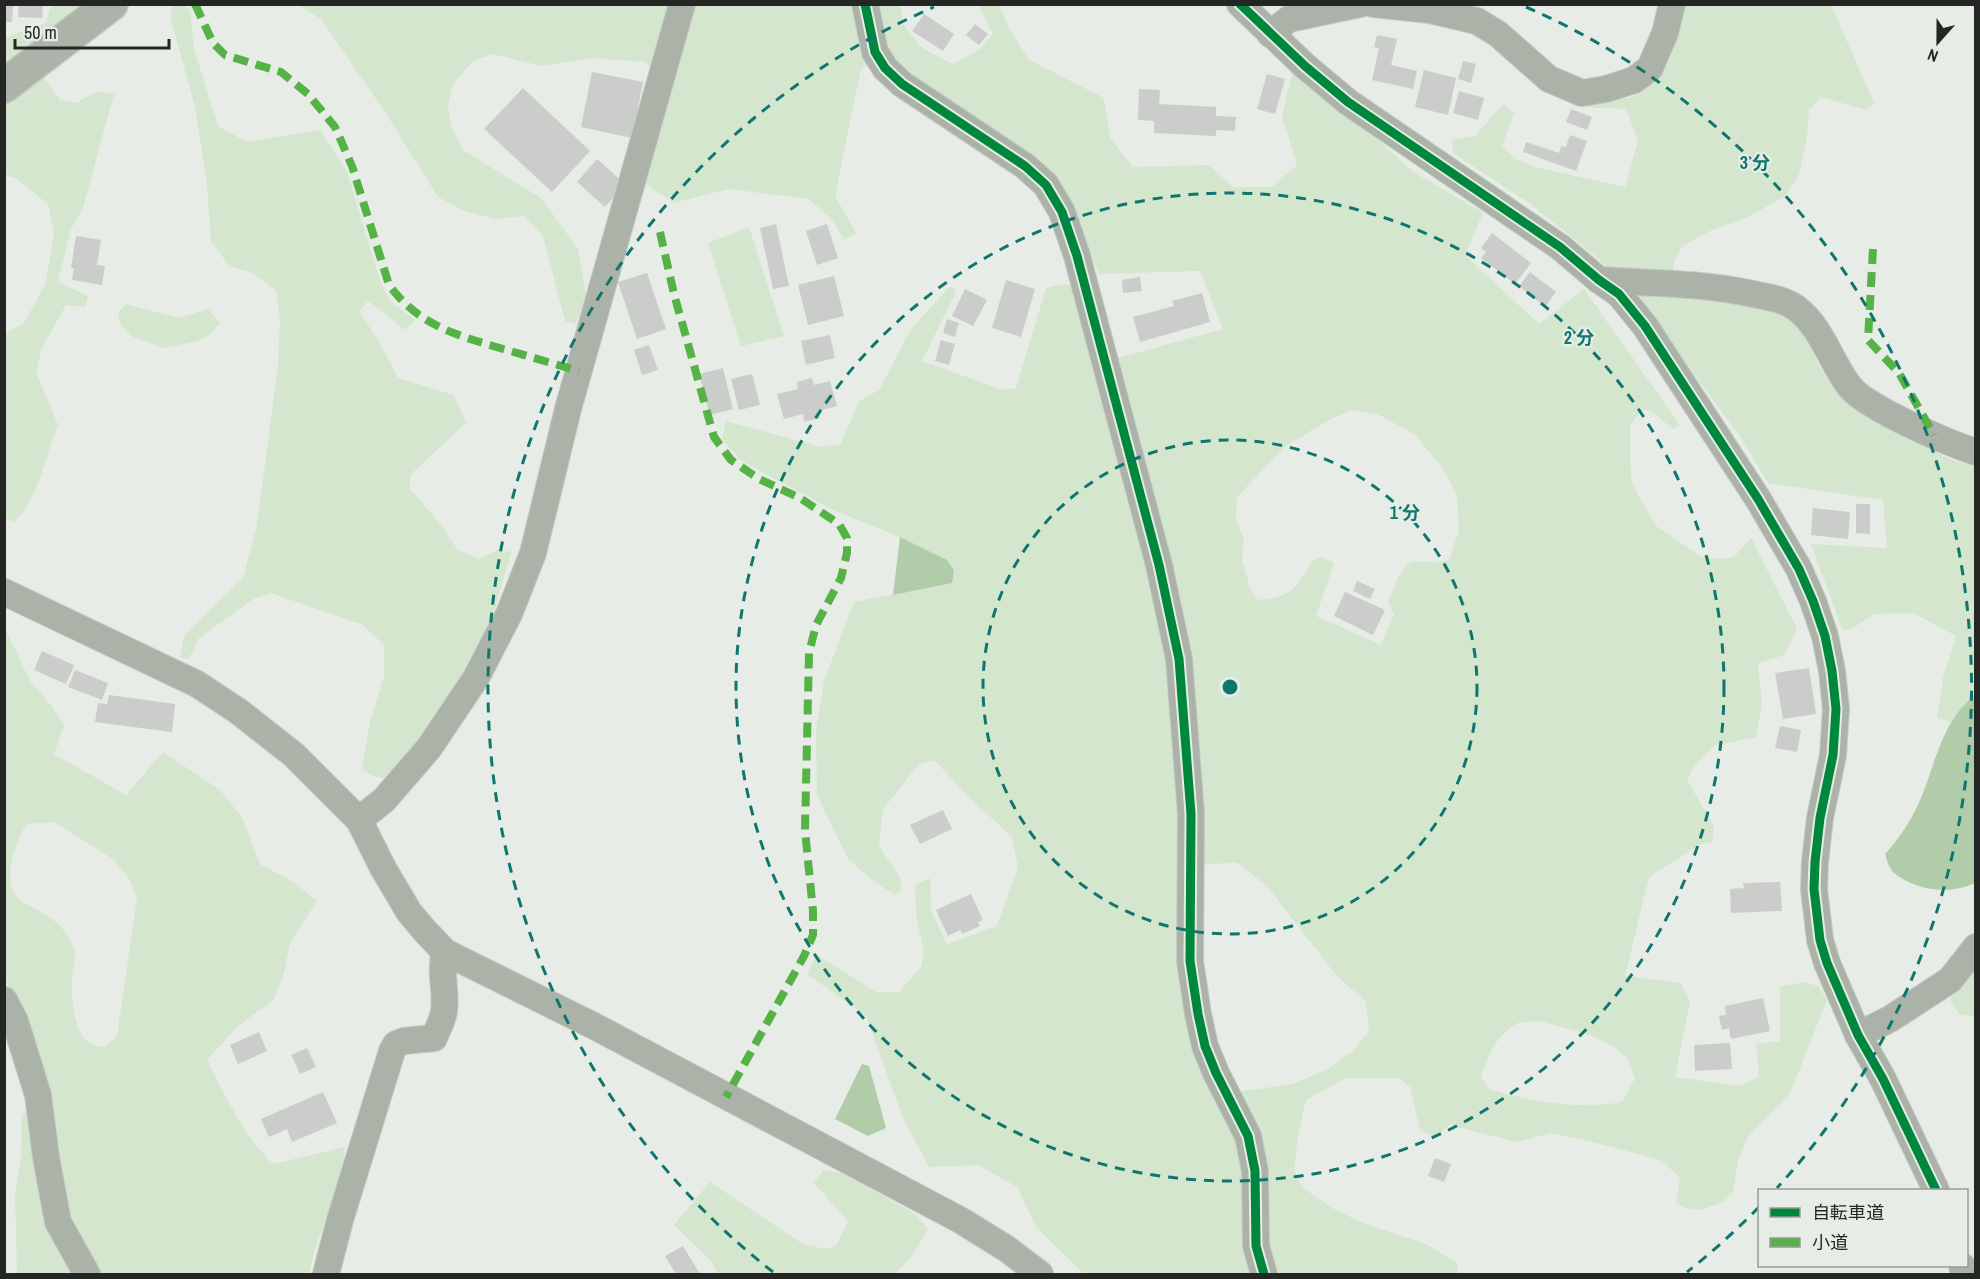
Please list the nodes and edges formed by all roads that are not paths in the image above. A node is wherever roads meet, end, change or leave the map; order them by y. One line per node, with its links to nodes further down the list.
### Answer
1 (111, 4): 9 (main road)
2 (682, 4): 13 (street)
3 (866, 4): 22 (street)
4 (1240, 4): 8 (street)
5 (1360, 4): 8 (street)
6 (1373, 4): 7 (street)
7 (1672, 4)
8 (1270, 34): 10 (street)
9 (4, 86)
10 (1599, 280): 11 (street); 17 (street)
11 (1976, 452)
12 (4, 592): 13 (street)
13 (359, 820): 15 (street)
14 (1976, 947): 17 (street)
15 (445, 952): 20 (street); 21 (street)
16 (4, 1000): 19 (street)
17 (1858, 1035): 18 (street)
18 (1935, 1189)
19 (87, 1275)
20 (326, 1275)
21 (1040, 1275)
22 (1264, 1275)

